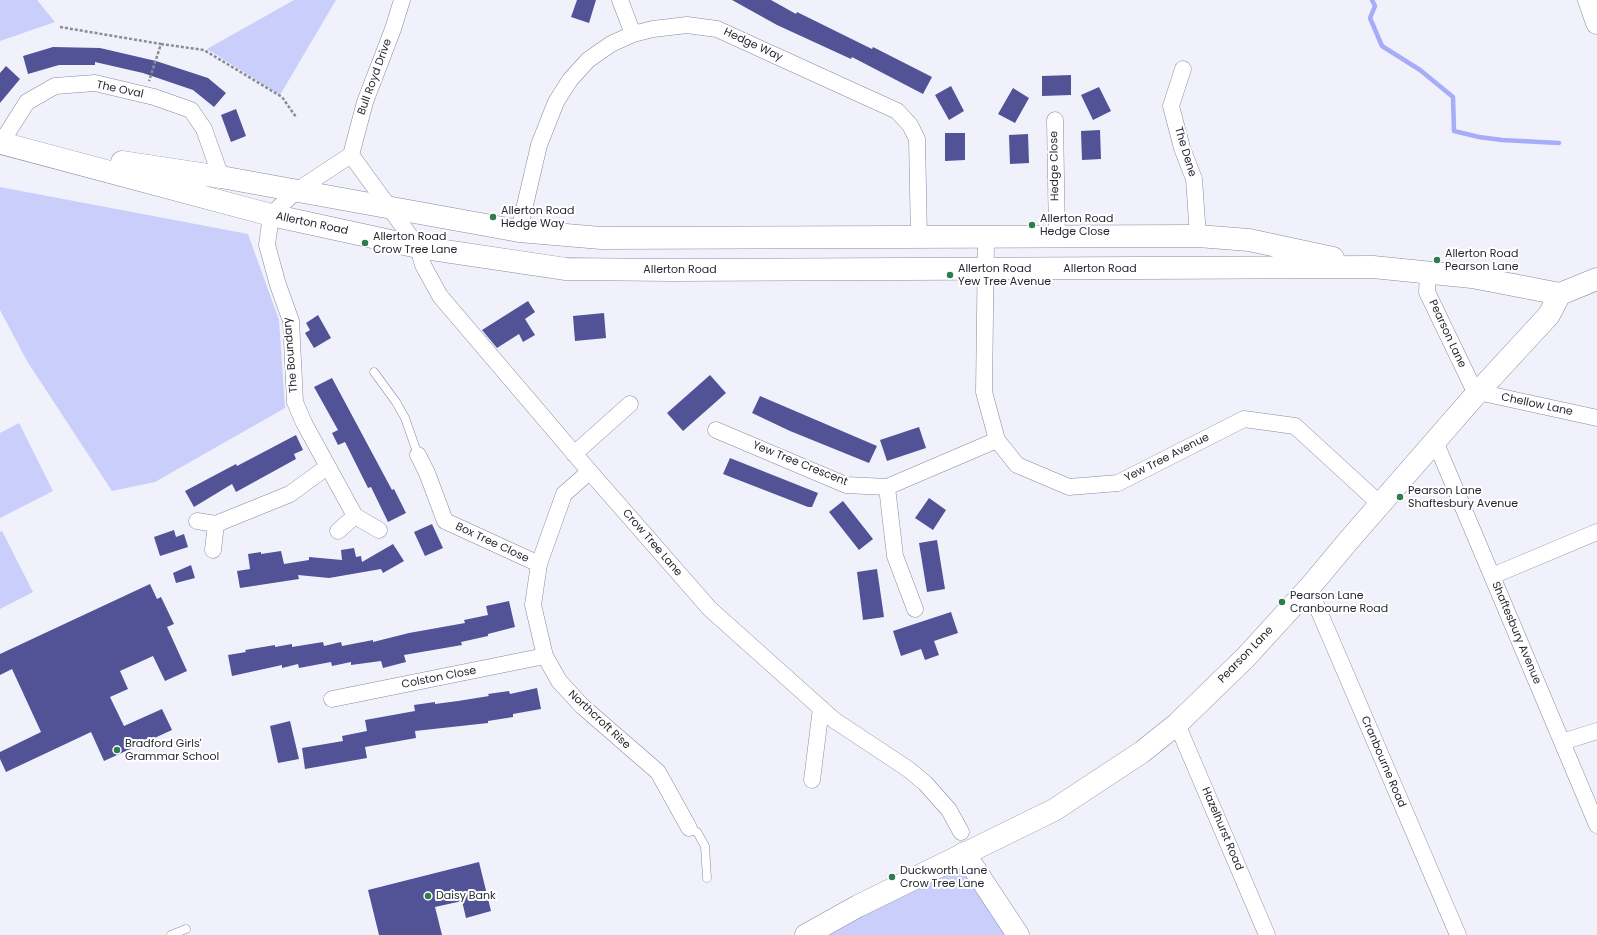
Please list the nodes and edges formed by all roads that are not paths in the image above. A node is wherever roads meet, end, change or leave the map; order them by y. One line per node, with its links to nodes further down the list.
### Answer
1 (402, 0): 9 (street, Bull Royd Drive)
2 (620, 0): 5 (street)
3 (1589, 0): 4 (street)
4 (1597, 23)
5 (633, 34): 14 (street, Hedge Way); 17 (street, Hedge Way)
6 (1183, 69): 15 (street, The Dene)
7 (1055, 120): 16 (street, Hedge Close)
8 (0, 143): 10 (street, Allerton Road); 10 (street, The Oval); 13 (street, Allerton Road)
9 (351, 155): 11 (street); 12 (street)
10 (221, 177): 11 (street, Allerton Road)
11 (296, 191): 12 (street, Allerton Road); 13 (street)
12 (390, 209): 14 (street, Allerton Road); 19 (street, Crow Tree Lane)
13 (271, 215): 19 (street, Allerton Road); 34 (street, The Boundary)
14 (519, 231): 17 (street, Allerton Road)
15 (1198, 236): 16 (street, Allerton Road); 20 (street, Allerton Road)
16 (1057, 237): 18 (street, Allerton Road)
17 (919, 238): 18 (street, Allerton Road)
18 (986, 238): 21 (street, Yew Tree Avenue)
19 (418, 247): 21 (street, Allerton Road); 32 (street, Crow Tree Lane)
20 (1373, 267): 21 (street, Allerton Road); 22 (street, Allerton Road)
21 (986, 269): 30 (street, Yew Tree Avenue)
22 (1428, 272): 24 (street, Allerton Road); 26 (street, Pearson Lane)
23 (1597, 279): 24 (street)
24 (1560, 294): 26 (street, Pearson Lane)
25 (374, 372): 33 (lane)
26 (1477, 393): 28 (street, Chellow Lane); 31 (street, Pearson Lane)
27 (630, 404): 32 (street)
28 (1597, 418)
29 (716, 430): 36 (street, Yew Tree Crescent)
30 (997, 440): 36 (street, Yew Tree Crescent); 37 (street, Yew Tree Avenue)
31 (1435, 441): 37 (street, Pearson Lane); 46 (street, Shaftesbury Avenue)
32 (574, 454): 35 (street, Crow Tree Lane)
33 (418, 455): 45 (street, Box Tree Close)
34 (327, 467): 38 (street, The Boundary); 40 (street)
35 (590, 472): 45 (street, Northcroft Rise); 51 (street, Crow Tree Lane)
36 (887, 487): 48 (street)
37 (1380, 504): 47 (street, Pearson Lane)
38 (355, 516): 41 (street, The Boundary); 42 (street)
39 (197, 521): 40 (street)
40 (216, 524): 44 (street)
41 (379, 530)
42 (338, 531)
43 (1597, 532): 46 (street)
44 (213, 550)
45 (539, 564): 49 (street, Northcroft Rise)
46 (1492, 576): 54 (street, Shaftesbury Avenue)
47 (1309, 588): 52 (street, Pearson Lane); 65 (street, Cranbourne Road)
48 (915, 609)
49 (545, 656): 50 (street, Colston Close); 57 (street, Northcroft Rise)
50 (332, 699)
51 (821, 708): 55 (street); 58 (street, Crow Tree Lane)
52 (1177, 724): 58 (street, Pearson Lane); 64 (street, Hazelhurst Road)
53 (1597, 731): 54 (street)
54 (1562, 742): 56 (street, Shaftesbury Avenue)
55 (812, 780)
56 (1597, 825)
57 (689, 828): 59 (lane)
58 (962, 842): 62 (street, Pearson Lane); 63 (street)
59 (708, 878)
60 (186, 929): 61 (lane)
61 (171, 935)
62 (806, 935)
63 (1018, 935)
64 (1267, 935)
65 (1458, 935)

